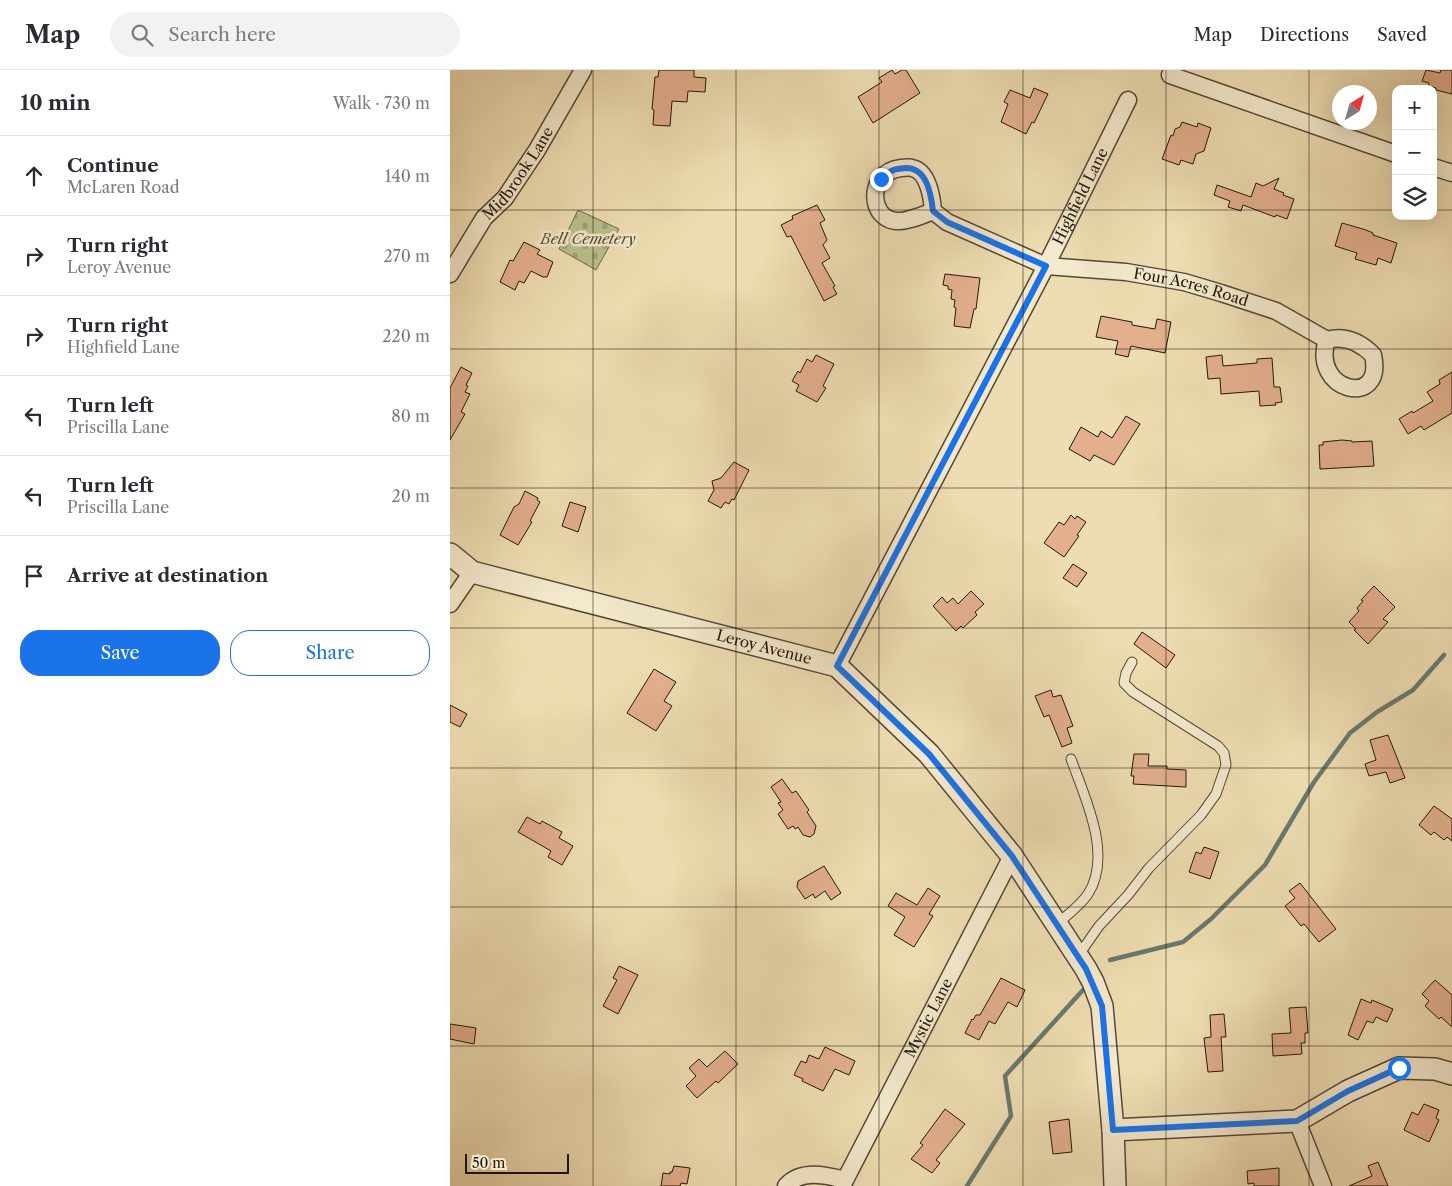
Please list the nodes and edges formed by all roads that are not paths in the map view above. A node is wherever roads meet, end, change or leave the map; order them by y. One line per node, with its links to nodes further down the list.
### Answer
1 (584, 70): 9 (street, Midbrook Lane)
2 (1170, 75): 4 (street)
3 (1128, 100): 8 (street, Highfield Lane)
4 (1392, 153)
5 (1437, 168): 6 (street)
6 (1452, 173)
7 (933, 211): 8 (street, Four Acres Road)
8 (1046, 266): 10 (street, Four Acres Road); 15 (street, Highfield Lane)
9 (450, 274)
10 (1327, 340)
11 (450, 554): 12 (street, Leroy Avenue)
12 (472, 572): 13 (street); 15 (street, Leroy Avenue)
13 (450, 604)
14 (1132, 662): 19 (lane)
15 (837, 666): 17 (street, Leroy Avenue)
16 (1071, 759): 18 (lane)
17 (1012, 856): 18 (street, Leroy Avenue); 23 (street, Mystic Lane)
18 (1057, 924): 19 (street, Leroy Avenue)
19 (1078, 956): 22 (street, Leroy Avenue)
20 (1452, 1074): 21 (street)
21 (1297, 1121): 22 (street); 26 (street)
22 (1113, 1130): 25 (street, Leroy Avenue)
23 (844, 1183): 24 (street, Mystic Lane)
24 (786, 1186)
25 (1114, 1186)
26 (1323, 1186)

